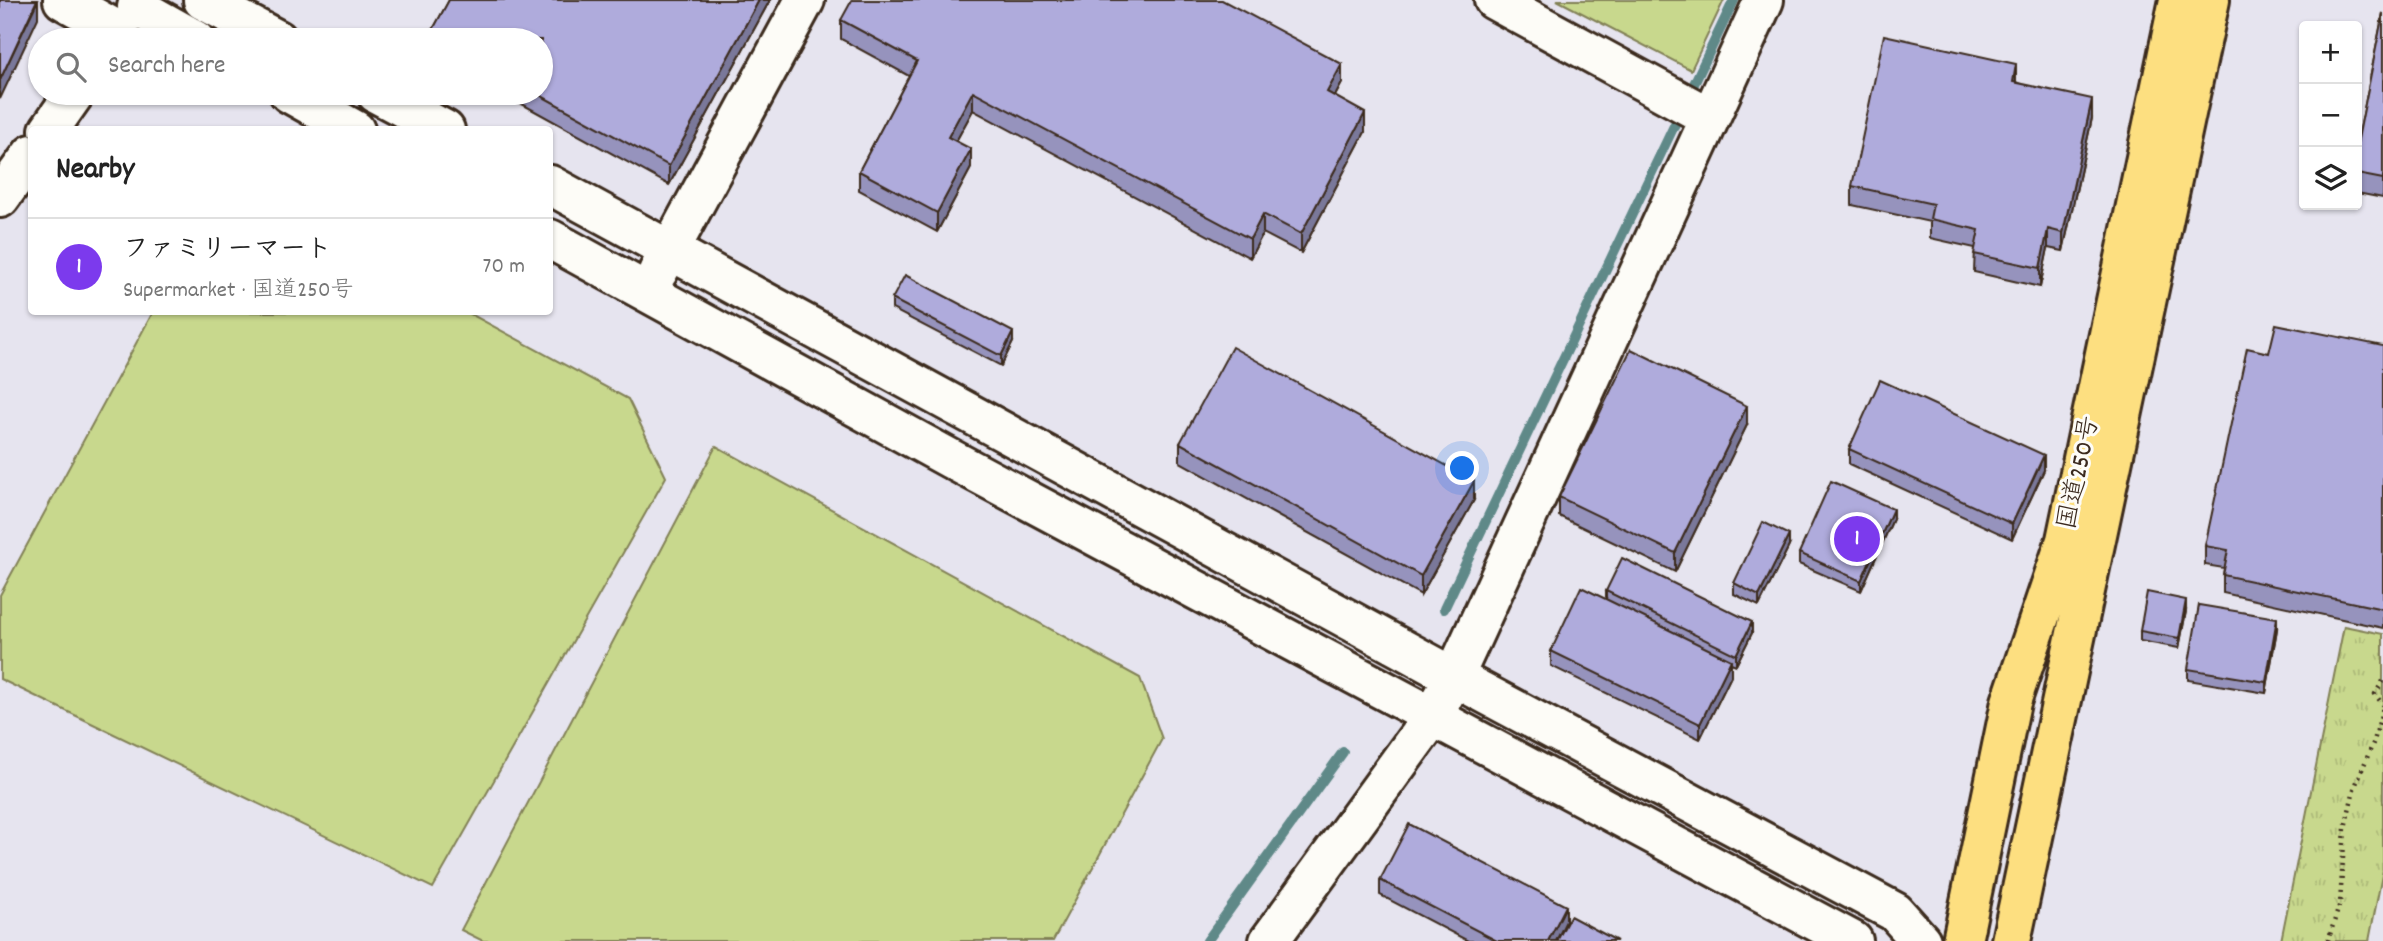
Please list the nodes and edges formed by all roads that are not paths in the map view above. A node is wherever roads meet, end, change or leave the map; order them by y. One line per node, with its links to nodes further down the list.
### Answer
1 (63, 0): 8 (street)
2 (203, 0): 10 (street)
3 (805, 0): 22 (street)
4 (1494, 0): 14 (street)
5 (1764, 0): 14 (street)
6 (2179, 0): 29 (highway, 国道250号)
7 (2210, 0): 30 (highway, 国道250号)
8 (128, 20): 9 (street)
9 (155, 28)
10 (256, 28)
11 (67, 105): 15 (street)
12 (310, 105): 16 (street)
13 (398, 105): 17 (street)
14 (1709, 117): 24 (street)
15 (52, 126)
16 (348, 126)
17 (438, 126)
18 (28, 160): 20 (street)
19 (553, 187): 22 (street)
20 (0, 198)
21 (553, 241): 23 (street)
22 (671, 250): 23 (street); 24 (street)
23 (646, 293): 25 (street)
24 (1454, 677): 25 (street); 28 (street)
25 (1433, 716): 26 (street); 27 (street)
26 (1269, 941)
27 (1853, 941)
28 (1921, 941)
29 (1962, 941)
30 (2011, 941)

